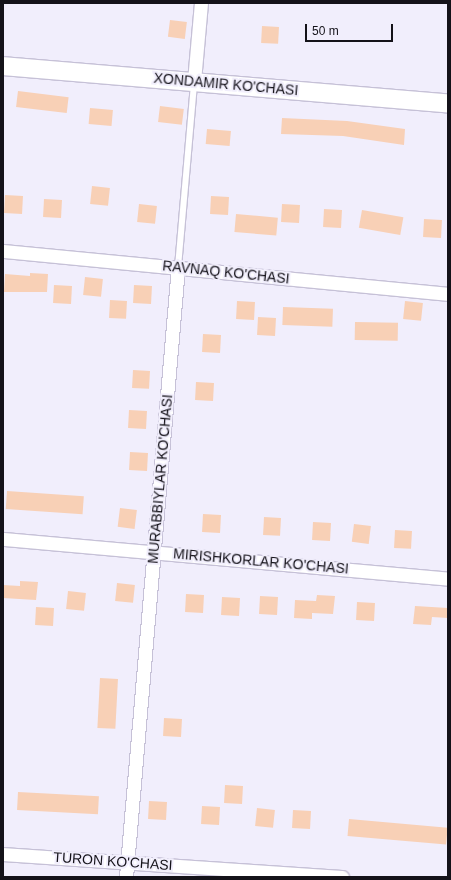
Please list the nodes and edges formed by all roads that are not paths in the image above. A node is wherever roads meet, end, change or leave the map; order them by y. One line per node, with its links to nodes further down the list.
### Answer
1 (201, 3): 3 (street)
2 (3, 66): 3 (main road, XONDAMIR KO'CHASI)
3 (194, 81): 4 (main road, XONDAMIR KO'CHASI); 6 (lane, MURABBIYLAR KO'CHASI)
4 (448, 103)
5 (3, 251): 6 (street, RAVNAQ KO'CHASI)
6 (178, 267): 7 (street, RAVNAQ KO'CHASI); 9 (street, MURABBIYLAR KO'CHASI)
7 (448, 294)
8 (3, 539): 9 (street, MIRISHKORLAR KO'CHASI)
9 (154, 551): 10 (street, MIRISHKORLAR KO'CHASI); 12 (street, MURABBIYLAR KO'CHASI)
10 (448, 579)
11 (3, 854): 12 (street, TURON KO'CHASI)
12 (127, 861): 13 (street, MURABBIYLAR KO'CHASI); 14 (street, TURON KO'CHASI)
13 (126, 877)
14 (342, 877)

